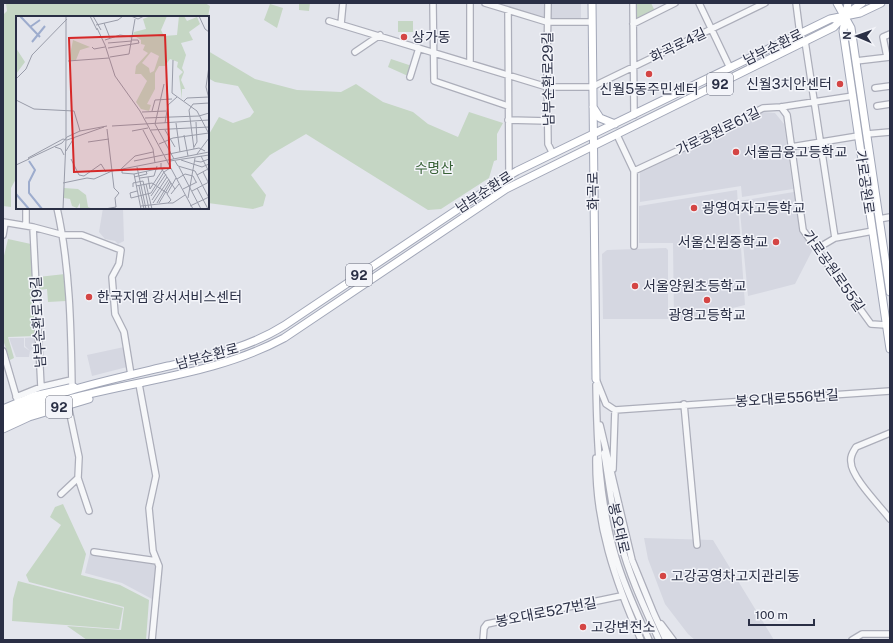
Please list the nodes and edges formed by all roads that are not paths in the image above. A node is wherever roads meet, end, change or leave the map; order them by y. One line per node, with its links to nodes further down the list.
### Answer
1 (343, 3): 21 (street)
2 (433, 3): 30 (street)
3 (470, 3): 33 (street)
4 (485, 3): 16 (street)
5 (548, 3): 19 (street, 남부순환로29길)
6 (592, 3): 20 (main road, 화곡로)
7 (633, 3): 22 (street)
8 (675, 3): 22 (street)
9 (699, 3): 23 (street)
10 (765, 3): 23 (street, 화곡로4길)
11 (796, 3): 24 (street)
12 (837, 3): 17 (main road, 가로공원로)
13 (848, 3): 17 (main road, 가로공원로)
14 (862, 3): 17 (main road, 남부순환로 / 92)
15 (881, 3): 17 (main road, 남부순환로 / 92)
16 (508, 10): 19 (street); 36 (street)
17 (844, 16): 24 (main road, 남부순환로 / 92); 27 (main road, 남부순환로 / 92); 32 (main road, 가로공원로); 42 (main road, 가로공원로)
18 (329, 21): 21 (street)
19 (547, 22): 20 (street); 39 (street, 남부순환로29길)
20 (592, 22): 40 (main road, 화곡로)
21 (340, 24): 26 (street)
22 (633, 24): 34 (street)
23 (712, 29): 34 (street, 화곡로4길); 35 (street)
24 (800, 34): 35 (main road, 남부순환로 / 92)
25 (890, 34): 31 (street)
26 (380, 36): 28 (street); 29 (street)
27 (805, 41): 43 (street); 55 (main road, 남부순환로 / 92)
28 (419, 48): 30 (street); 37 (street)
29 (355, 52)
30 (433, 52): 33 (street); 45 (street)
31 (889, 57): 32 (street)
32 (856, 61): 56 (main road, 가로공원로)
33 (470, 63): 36 (street)
34 (634, 67): 40 (street, 화곡로4길); 49 (street)
35 (730, 68): 49 (main road, 남부순환로 / 92)
36 (508, 75): 39 (street); 45 (street)
37 (410, 77)
38 (890, 86): 41 (street)
39 (547, 87): 40 (street); 52 (street, 남부순환로29길)
40 (592, 87): 47 (main road, 화곡로)
41 (875, 88)
42 (852, 96): 43 (street, 가로공원로61길); 58 (main road, 가로공원로)
43 (815, 102): 48 (street, 가로공원로61길); 59 (street)
44 (890, 104): 46 (street)
45 (508, 106): 50 (street)
46 (876, 106)
47 (592, 107): 53 (main road); 57 (main road, 화곡로)
48 (781, 107): 61 (street, 가로공원로55길); 65 (street, 가로공원로61길)
49 (634, 115): 51 (main road, 남부순환로 / 92)
50 (508, 120): 52 (street); 66 (street)
51 (624, 120): 53 (main road, 남부순환로 / 92); 55 (main road)
52 (548, 121): 63 (street, 남부순환로29길)
53 (615, 124): 57 (main road, 남부순환로 / 92)
54 (890, 132): 56 (street, 가로공원로)
55 (618, 134): 60 (main road, 남부순환로 / 92); 65 (street)
56 (867, 134): 70 (main road, 가로공원로)
57 (592, 135): 60 (main road, 화곡로); 62 (main road, 남부순환로 / 92)
58 (858, 136): 59 (street); 74 (main road, 가로공원로)
59 (821, 142): 61 (street); 77 (street)
60 (592, 147): 64 (main road, 남부순환로 / 92); 86 (main road, 화곡로)
61 (791, 147): 79 (street, 가로공원로55길)
62 (564, 149): 63 (main road, 남부순환로 / 92); 64 (main road)
63 (553, 154): 66 (main road, 남부순환로 / 92)
64 (549, 168): 89 (main road, 남부순환로 / 92)
65 (634, 171): 78 (street)
66 (509, 176): 85 (main road, 남부순환로 / 92)
67 (26, 209): 72 (street)
68 (57, 209): 76 (street)
69 (890, 217): 70 (street)
70 (879, 219): 80 (main road, 가로공원로)
71 (4, 223): 72 (street); 75 (street)
72 (26, 226): 73 (street)
73 (33, 226): 76 (street); 90 (street, 남부순환로19길)
74 (873, 232): 77 (street); 81 (main road, 가로공원로)
75 (3, 235)
76 (63, 235): 85 (street); 88 (street)
77 (835, 238): 79 (street)
78 (634, 246)
79 (818, 248): 81 (street, 가로공원로55길)
80 (890, 292)
81 (886, 325): 82 (main road, 가로공원로)
82 (890, 349)
83 (3, 351): 84 (street)
84 (5, 370): 93 (street)
85 (131, 375): 87 (main road, 남부순환로 / 92)
86 (596, 379): 97 (street); 98 (street, 봉오대로)
87 (112, 380): 88 (main road, 남부순환로); 99 (main road, 남부순환로 / 92)
88 (71, 384): 90 (street, 남부순환로19길); 93 (main road, 남부순환로)
89 (139, 384): 91 (main road, 남부순환로 / 92); 110 (street)
90 (41, 387): 93 (street, 남부순환로)
91 (116, 389): 95 (main road, 남부순환로 / 92); 100 (main road, 남부순환로 / 92)
92 (890, 391): 94 (street, 봉오대로556번길)
93 (17, 399): 96 (main road, 남부순환로)
94 (684, 404): 97 (street, 봉오대로556번길); 108 (street)
95 (68, 405): 101 (main road, 남부순환로 / 92); 104 (street)
96 (3, 409)
97 (615, 410): 103 (street)
98 (596, 411): 103 (street); 111 (street); 117 (street, 봉오대로); 118 (street, 봉오대로)
99 (3, 416)
100 (3, 423)
101 (3, 429)
102 (890, 433): 107 (street)
103 (612, 473): 112 (street)
104 (78, 478): 105 (street); 106 (street)
105 (61, 494)
106 (89, 511)
107 (890, 518)
108 (697, 545)
109 (94, 552): 110 (street)
110 (157, 561): 114 (street)
111 (621, 596): 115 (street, 봉오대로527번길); 116 (street)
112 (654, 614): 119 (street); 120 (street)
113 (890, 634): 121 (street)
114 (152, 640)
115 (483, 640)
116 (641, 640)
117 (650, 640)
118 (659, 640)
119 (666, 640)
120 (673, 640)
121 (852, 640)

